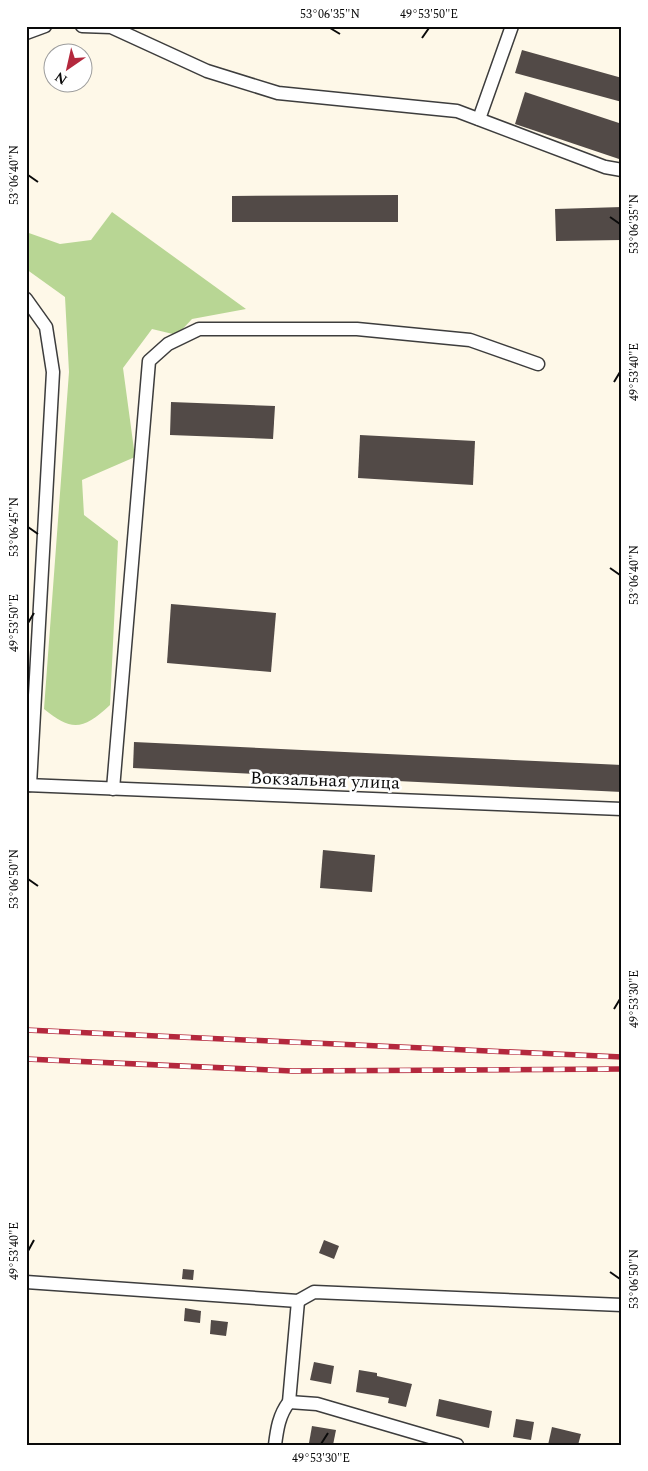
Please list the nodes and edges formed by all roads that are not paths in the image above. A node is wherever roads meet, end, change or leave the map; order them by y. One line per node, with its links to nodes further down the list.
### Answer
1 (45, 26): 4 (street)
2 (82, 26): 5 (street)
3 (512, 26): 5 (street)
4 (26, 32)
5 (479, 119): 6 (street)
6 (622, 170)
7 (26, 299): 9 (street)
8 (538, 364): 10 (street)
9 (28, 785): 10 (street, Вокзальная улица)
10 (113, 789): 11 (street, Вокзальная улица)
11 (622, 809)
12 (26, 1282): 13 (street)
13 (298, 1301): 14 (street); 15 (street)
14 (622, 1305)
15 (288, 1402): 16 (street); 17 (street)
16 (275, 1445)
17 (457, 1445)

